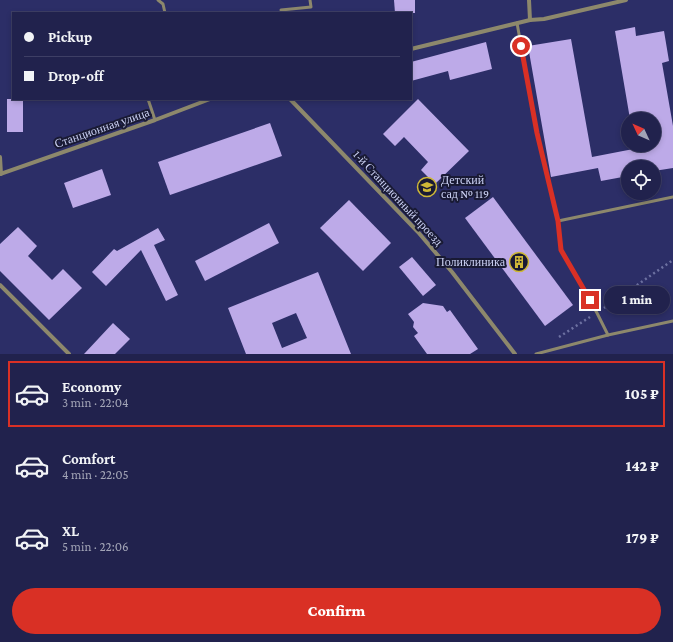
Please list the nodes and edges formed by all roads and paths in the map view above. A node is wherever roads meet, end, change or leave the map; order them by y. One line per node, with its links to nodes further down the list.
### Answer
1 (158, 0): 6 (lane)
2 (310, 0): 5 (lane)
3 (529, 0): 7 (street)
4 (626, 0): 7 (street)
5 (281, 10)
6 (165, 12)
7 (530, 20): 8 (street)
8 (517, 23): 9 (street); 17 (lane)
9 (412, 49)
10 (148, 100): 13 (lane)
11 (207, 100): 13 (street, Станционная улица)
12 (291, 100): 22 (street, 1-й Станционный проезд)
13 (155, 120): 15 (street, Станционная улица)
14 (0, 157): 15 (street)
15 (0, 174)
16 (673, 197): 17 (lane)
17 (558, 221): 20 (lane)
18 (0, 285): 21 (street)
19 (673, 321): 20 (lane)
20 (608, 335): 23 (lane)
21 (69, 354)
22 (515, 354)
23 (536, 354)

